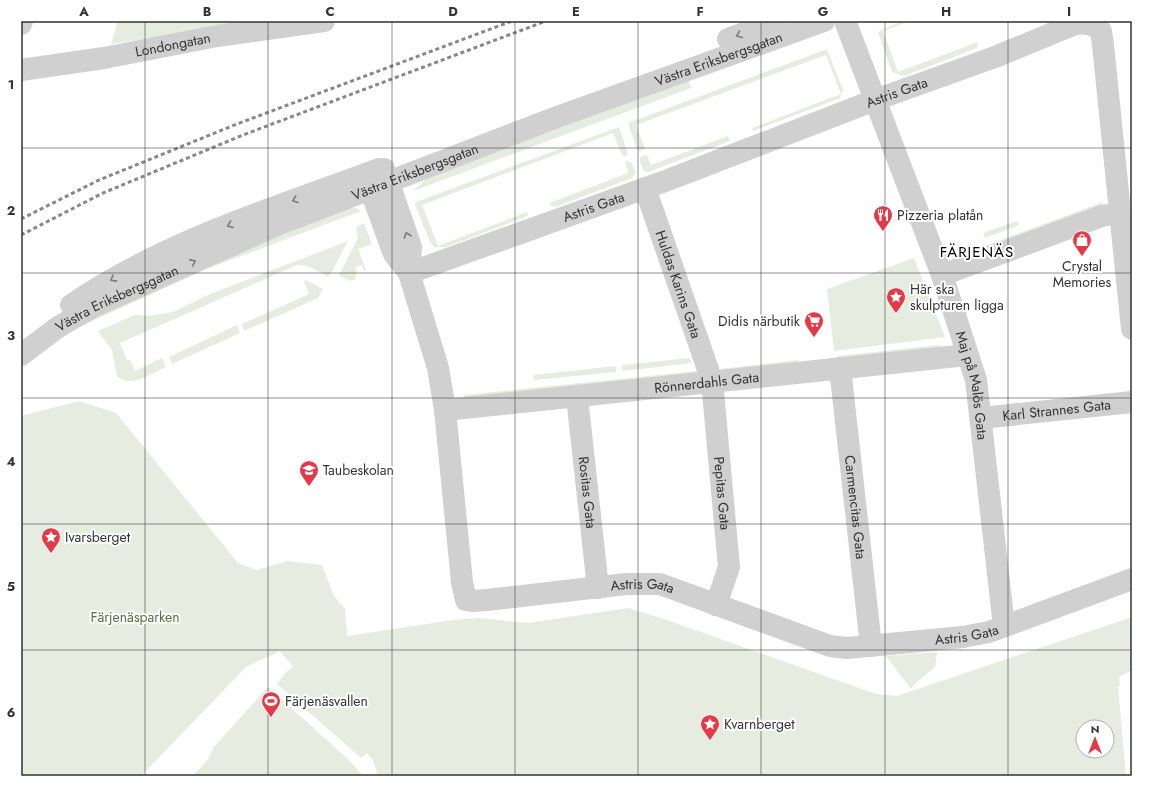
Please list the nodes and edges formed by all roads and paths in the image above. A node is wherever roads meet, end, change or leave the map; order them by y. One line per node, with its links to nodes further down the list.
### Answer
1 (324, 21): 5 (street, Londongatan)
2 (776, 21): 7 (street, Västra Eriksbergsgatan, one-way to 7)
3 (824, 21): 7 (street, Västra Eriksbergsgatan)
4 (845, 21): 6 (street, Maj på Malös Gata)
5 (21, 70)
6 (875, 100): 8 (street, Astris Gata); 9 (street, Astris Gata); 11 (street, Maj på Malös Gata)
7 (377, 178): 10 (street, Astris Gata); 13 (street, Västra Eriksbergsgatan, one-way to 13); 14 (street, Västra Eriksbergsgatan, one-way to 7)
8 (645, 188): 10 (street, Astris Gata); 17 (street, Huldas Karins Gata)
9 (1119, 213): 11 (street); 12 (street, Astris Gata)
10 (409, 273): 20 (street, Astris Gata)
11 (942, 275): 15 (street, Maj på Malös Gata)
12 (1132, 329)
13 (21, 340)
14 (21, 355)
15 (967, 355): 16 (street, Rönnerdahls Gata); 21 (street, Maj på Malös Gata)
16 (840, 368): 17 (street, Rönnerdahls Gata); 26 (street, Carmencitas Gata)
17 (712, 381): 18 (street, Rönnerdahls Gata); 24 (street, Pepitas Gata)
18 (577, 397): 20 (street, Rönnerdahls Gata); 23 (street, Rositas Gata)
19 (1132, 402): 21 (street, Karl Strannes Gata)
20 (446, 410): 23 (street, Astris Gata)
21 (981, 418): 25 (street, Maj på Malös Gata)
22 (1132, 579): 25 (street, Astris Gata)
23 (598, 588): 24 (street, Astris Gata)
24 (716, 604): 26 (street, Astris Gata)
25 (1004, 626): 26 (street, Astris Gata)
26 (871, 646)

